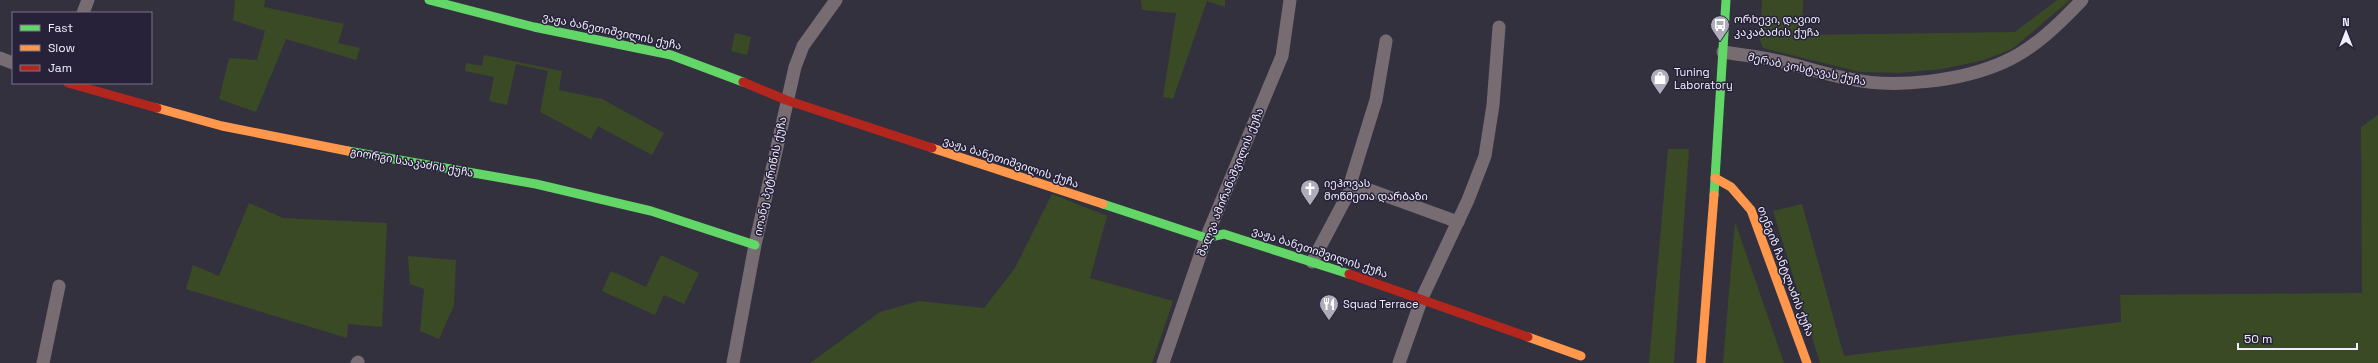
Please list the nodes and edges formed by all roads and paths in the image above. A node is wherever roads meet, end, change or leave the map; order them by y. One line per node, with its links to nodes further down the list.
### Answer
1 (88, 0): 7 (street)
2 (429, 0): 14 (street, ვაჟა ბანეთიშვილის ქუჩა)
3 (836, 0): 14 (street, იოანე პეტრიწის ქუჩა)
4 (1290, 0): 18 (street, შალვა ამირანაშვილის ქუჩა)
5 (1726, 0): 10 (street)
6 (2082, 0): 10 (street, მერაბ კოსტავას ქუჩა)
7 (83, 12)
8 (1499, 27): 17 (street)
9 (1386, 41): 16 (street)
10 (1723, 52): 15 (street)
11 (0, 58): 12 (street)
12 (12, 63)
13 (72, 84): 19 (street, გიორგი სააკაძის ქუჩა)
14 (786, 100): 18 (street, ვაჟა ბანეთიშვილის ქუჩა); 19 (street, იოანე პეტრიწის ქუჩა)
15 (1716, 178): 28 (street); 29 (street, თენგიზ ჩანტლაძის ქუჩა)
16 (1357, 189): 17 (street); 20 (street)
17 (1458, 222): 22 (street)
18 (1206, 238): 20 (street, ვაჟა ბანეთიშვილის ქუჩა); 26 (street, შალვა ამირანაშვილის ქუჩა)
19 (755, 245): 25 (street, იოანე პეტრიწის ქუჩა)
20 (1312, 262): 22 (street, ვაჟა ბანეთიშვილის ქუჩა)
21 (59, 286): 24 (street)
22 (1422, 298): 23 (street, ვაჟა ბანეთიშვილის ქუჩა); 27 (street)
23 (1581, 356)
24 (43, 363)
25 (733, 363)
26 (1163, 363)
27 (1399, 363)
28 (1701, 363)
29 (1807, 363)

